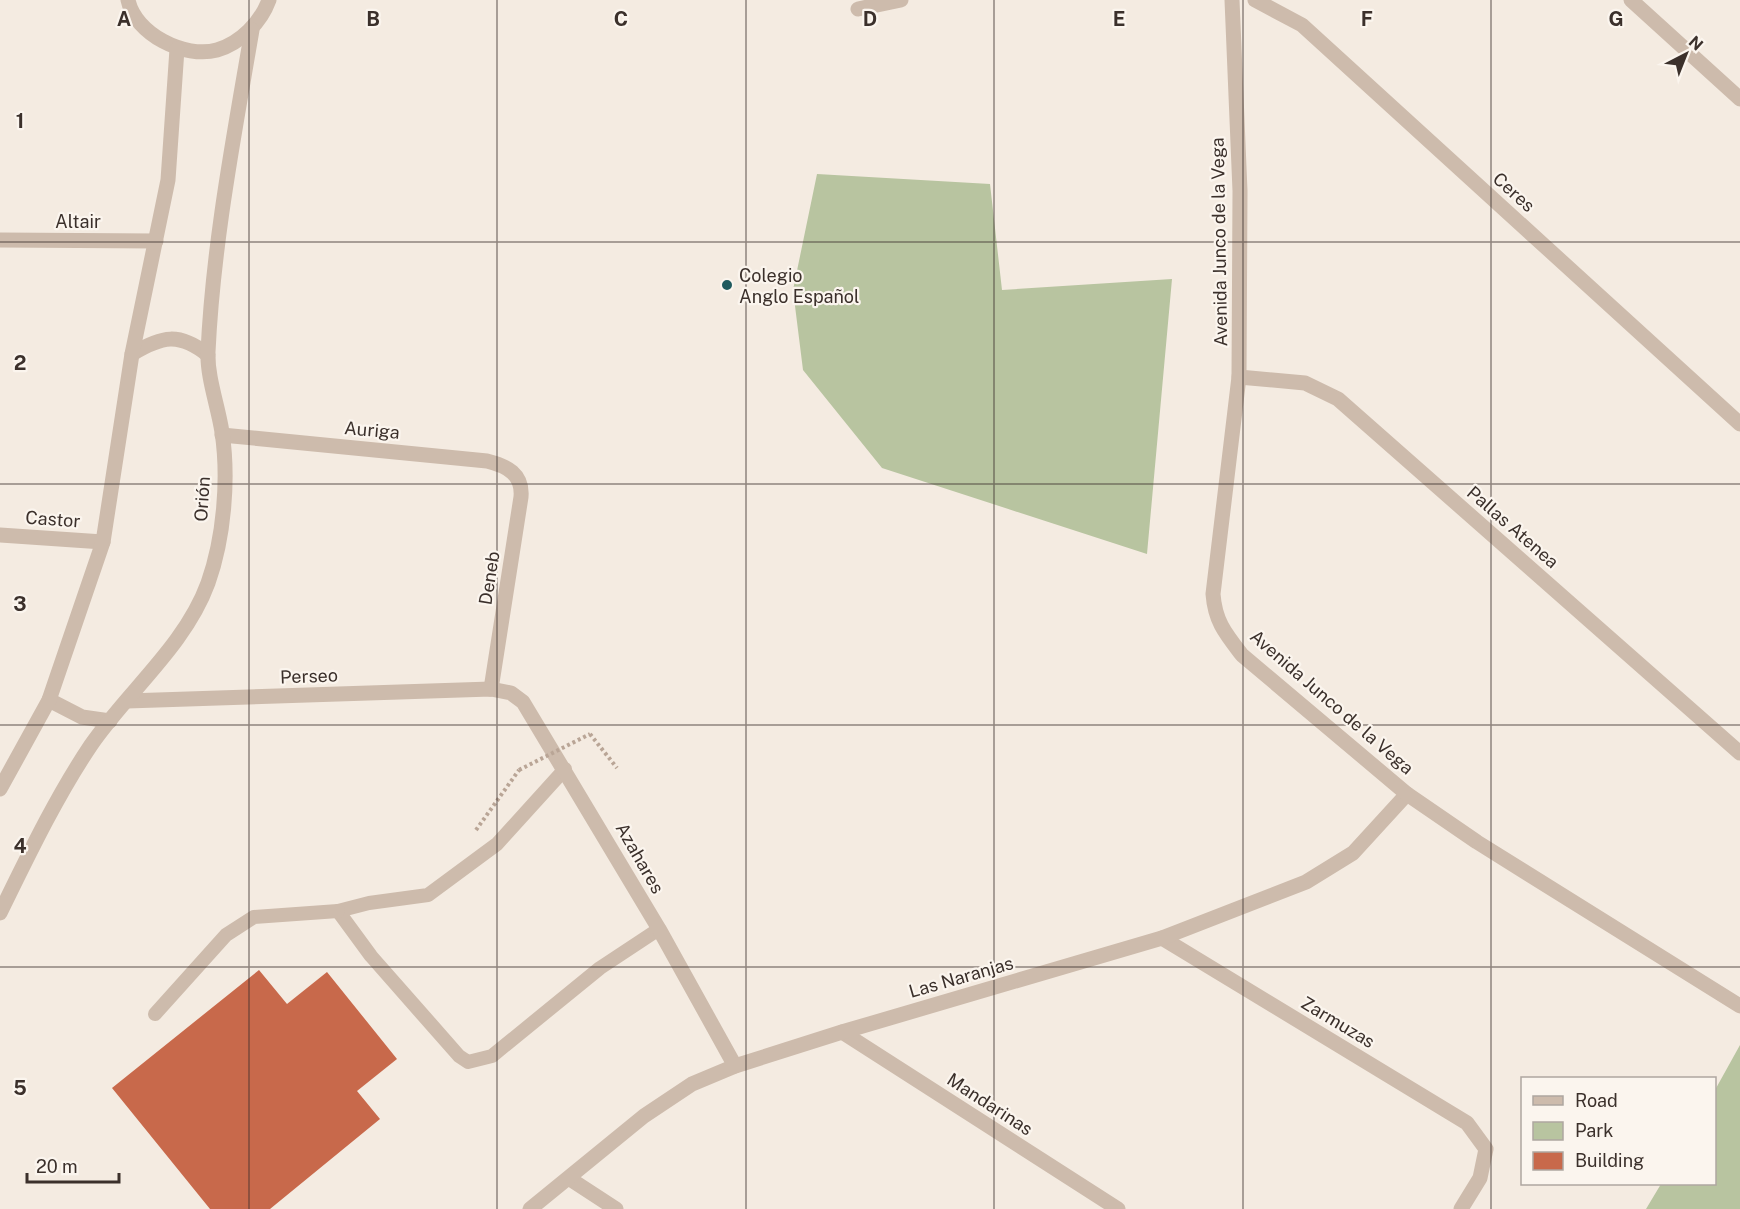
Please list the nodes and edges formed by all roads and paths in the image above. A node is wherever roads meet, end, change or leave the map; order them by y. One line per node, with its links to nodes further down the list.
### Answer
1 (129, 0): 9 (street)
2 (269, 0): 8 (street)
3 (901, 0): 7 (street)
4 (1232, 0): 15 (street, Avenida Junco de la Vega)
5 (1255, 0): 16 (street, Ceres)
6 (1631, 0): 10 (street)
7 (858, 9)
8 (252, 30): 9 (street); 14 (street, Orión)
9 (177, 49): 12 (street)
10 (1740, 99)
11 (0, 240): 12 (street, Altair)
12 (156, 241): 13 (street)
13 (132, 354): 14 (street); 20 (street)
14 (208, 355): 17 (street, Orión)
15 (1239, 376): 25 (street, Pallas Atenea); 29 (street, Avenida Junco de la Vega)
16 (1740, 424)
17 (222, 435): 18 (street, Auriga); 23 (street, Orión)
18 (516, 474): 21 (street, Deneb)
19 (0, 535): 20 (street, Castor)
20 (103, 542): 22 (street)
21 (491, 689): 23 (street, Perseo); 27 (street, Azahares)
22 (49, 700): 24 (street); 28 (street)
23 (127, 701): 24 (street, Orión)
24 (110, 721): 32 (street, Orión)
25 (1740, 753)
26 (617, 768): 30 (path, bridge)
27 (565, 769): 31 (lane); 33 (street, Azahares)
28 (0, 789)
29 (1407, 794): 34 (street, Las Naranjas); 35 (street, Avenida Junco de la Vega)
30 (473, 833)
31 (338, 911): 33 (lane); 36 (lane)
32 (0, 913)
33 (659, 929): 38 (street, Azahares)
34 (1162, 938): 37 (street, Las Naranjas); 43 (street, Zarmuzas)
35 (1740, 1006)
36 (155, 1014)
37 (842, 1032): 38 (street, Las Naranjas); 42 (street, Mandarinas)
38 (735, 1066): 39 (street, Las Naranjas)
39 (570, 1179): 40 (street, Las Naranjas); 41 (street)
40 (530, 1209)
41 (616, 1209)
42 (1118, 1209)
43 (1461, 1209)

